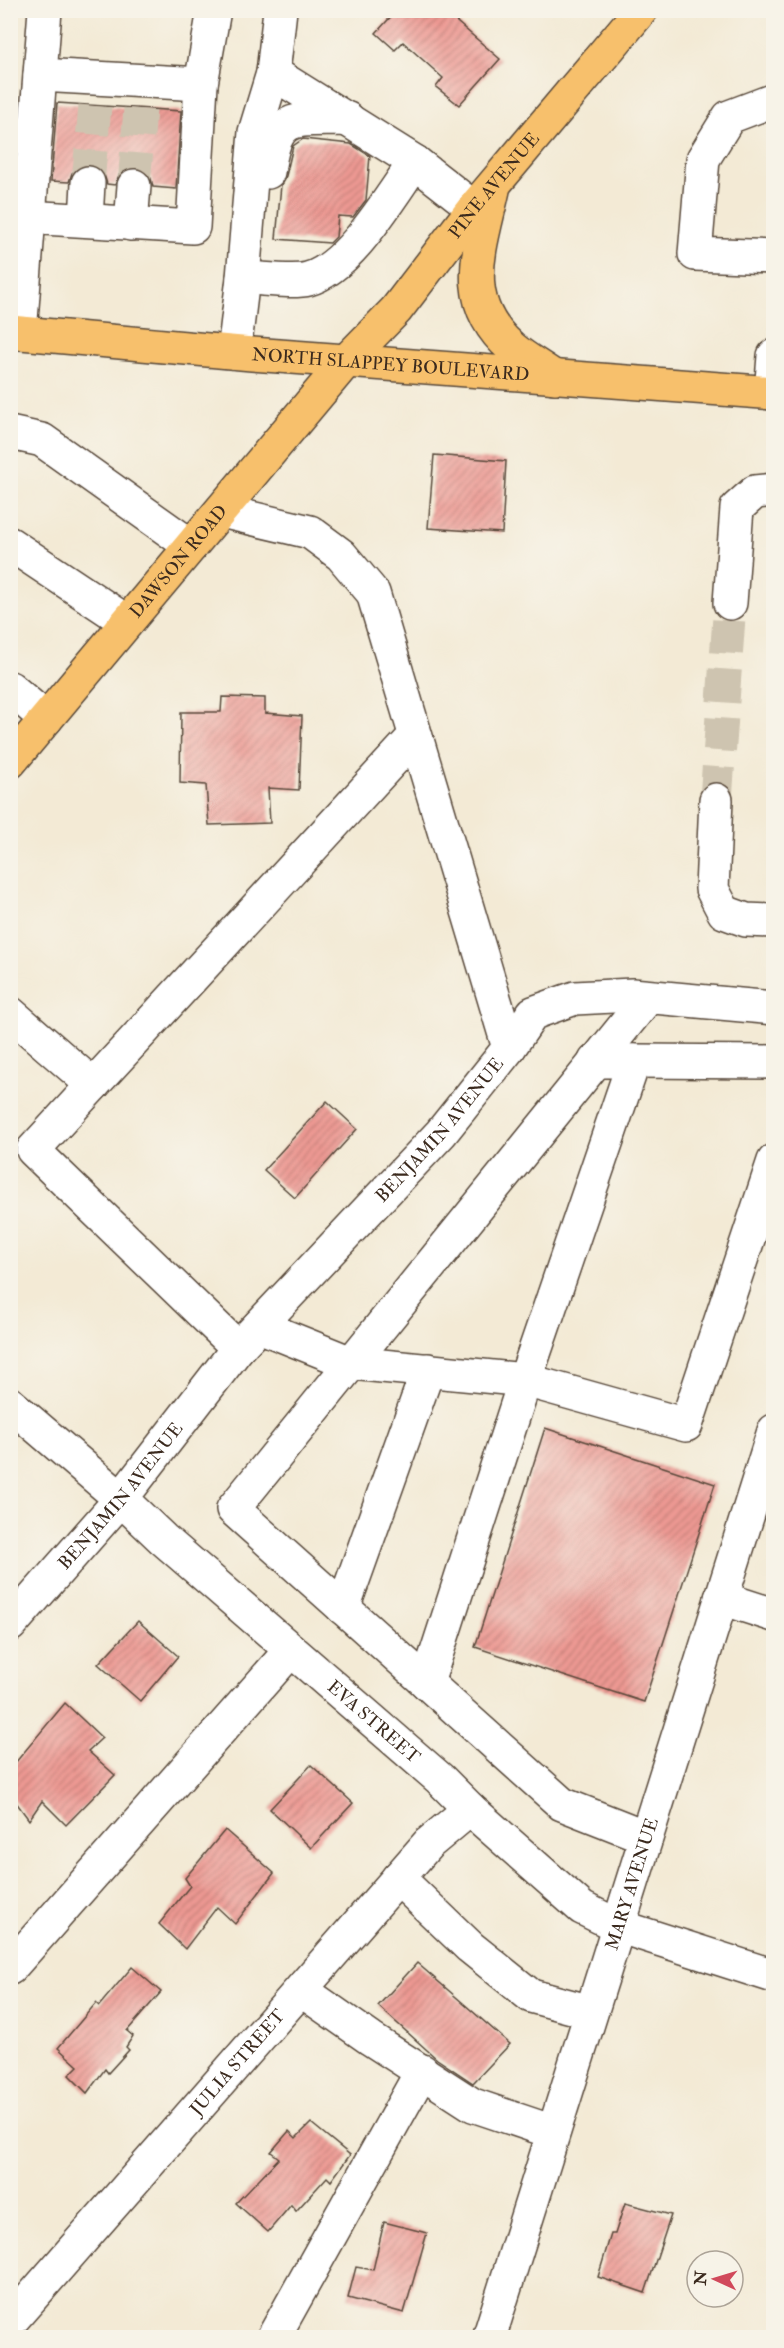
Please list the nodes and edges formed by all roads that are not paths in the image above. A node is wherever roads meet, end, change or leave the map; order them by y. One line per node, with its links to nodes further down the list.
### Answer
1 (45, 10): 6 (street)
2 (214, 10): 7 (street)
3 (280, 10): 5 (street)
4 (641, 10): 13 (main road, PINE AVENUE)
5 (273, 72): 9 (street); 18 (street)
6 (40, 75): 7 (street); 14 (street)
7 (201, 84): 16 (street)
8 (774, 100): 17 (street)
9 (348, 119): 10 (street); 18 (street)
10 (415, 162): 13 (street); 18 (street)
11 (88, 183): 15 (street)
12 (134, 186): 16 (street)
13 (484, 198): 22 (main road, PINE AVENUE); 23 (main road)
14 (20, 216): 15 (street); 19 (street)
15 (86, 220): 16 (street)
16 (131, 224)
17 (774, 257)
18 (244, 263): 20 (street)
19 (15, 332): 20 (main road, NORTH SLAPPEY BOULEVARD)
20 (234, 352): 22 (main road, NORTH SLAPPEY BOULEVARD)
21 (774, 356): 24 (street)
22 (347, 360): 23 (main road, NORTH SLAPPEY BOULEVARD); 27 (main road, DAWSON ROAD)
23 (556, 378): 24 (main road, NORTH SLAPPEY BOULEVARD)
24 (772, 393)
25 (10, 433): 29 (street)
26 (774, 490): 30 (street)
27 (221, 511): 29 (main road, DAWSON ROAD); 34 (street, BENJAMIN AVENUE)
28 (10, 544): 31 (street)
29 (191, 546): 31 (main road, DAWSON ROAD)
30 (730, 603)
31 (127, 622): 33 (main road, DAWSON ROAD)
32 (10, 688): 33 (street)
33 (46, 719): 35 (main road, DAWSON ROAD)
34 (415, 736): 41 (street, BENJAMIN AVENUE); 45 (street)
35 (10, 762)
36 (716, 800): 37 (street)
37 (774, 921)
38 (648, 997): 39 (street); 41 (street); 43 (street)
39 (774, 1008)
40 (10, 1013): 45 (street)
41 (509, 1048): 47 (street, BENJAMIN AVENUE)
42 (634, 1060): 43 (street); 44 (street); 50 (street)
43 (595, 1061): 48 (street)
44 (774, 1062)
45 (93, 1084): 47 (street)
46 (774, 1161): 50 (street)
47 (249, 1337): 48 (street); 53 (street, BENJAMIN AVENUE)
48 (351, 1363): 49 (street); 55 (street)
49 (428, 1370): 50 (street); 55 (street)
50 (525, 1380): 59 (street)
51 (10, 1404): 53 (street, EVA STREET)
52 (774, 1431): 54 (street, MARY AVENUE)
53 (122, 1499): 57 (street, BENJAMIN AVENUE); 58 (street, EVA STREET)
54 (721, 1598): 56 (street); 61 (street, MARY AVENUE)
55 (343, 1608): 59 (street)
56 (774, 1615)
57 (10, 1625)
58 (291, 1650): 60 (street, EVA STREET); 64 (street)
59 (428, 1683): 61 (street)
60 (470, 1809): 62 (street, JULIA STREET); 63 (street, EVA STREET)
61 (646, 1837): 63 (street, MARY AVENUE)
62 (398, 1878): 66 (street, JULIA STREET); 67 (street)
63 (618, 1926): 65 (street, EVA STREET); 67 (street, MARY AVENUE)
64 (10, 1968)
65 (774, 1976)
66 (301, 1990): 68 (street); 70 (street, JULIA STREET)
67 (591, 2012): 69 (street, MARY AVENUE)
68 (422, 2071): 69 (street); 71 (street)
69 (553, 2132): 72 (street, MARY AVENUE)
70 (10, 2322)
71 (273, 2337)
72 (489, 2337)

